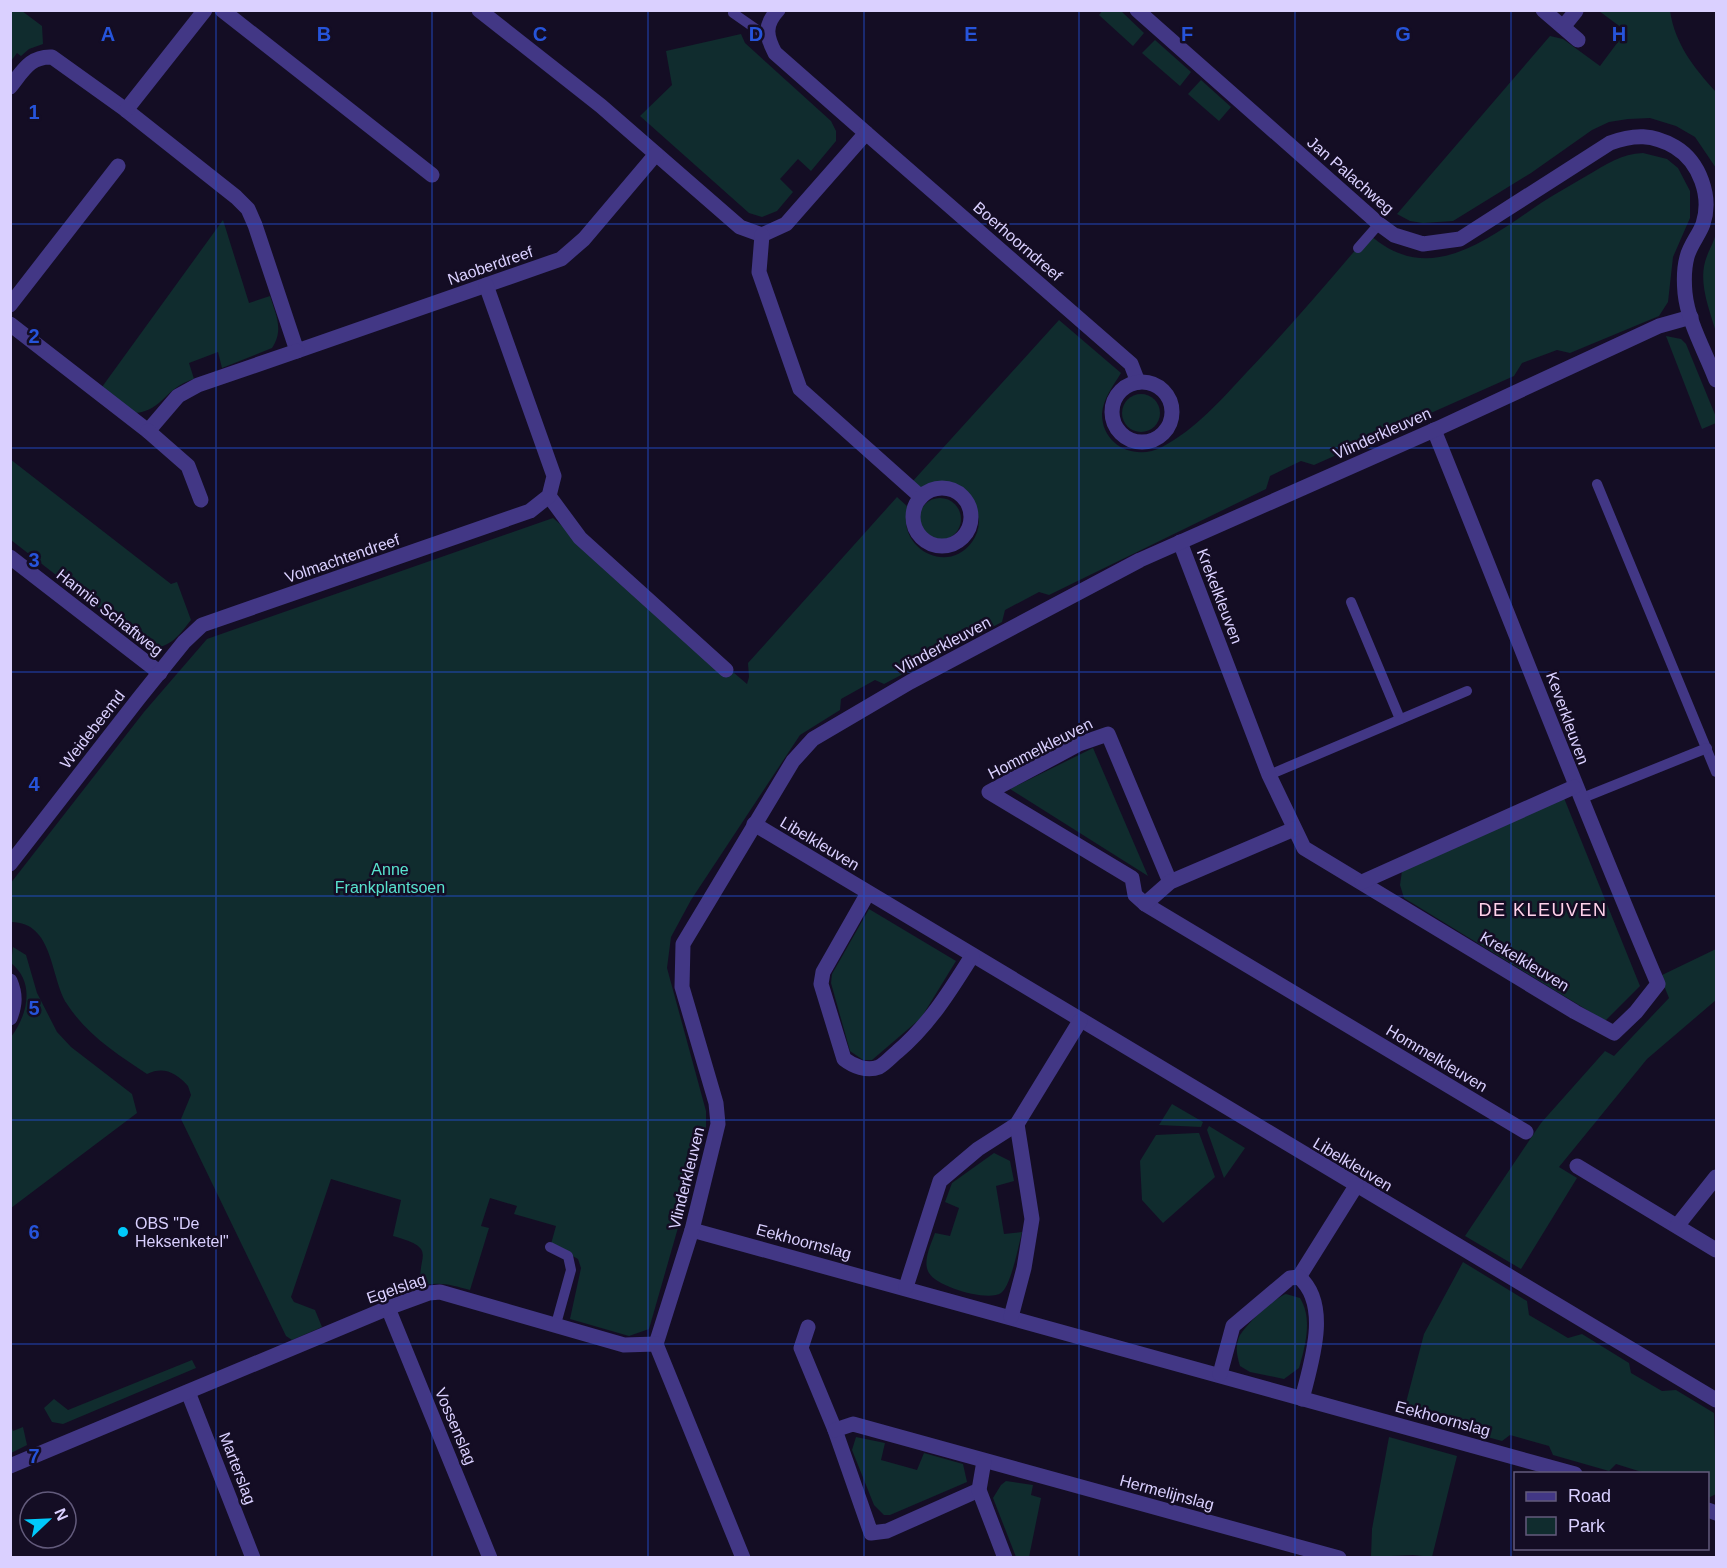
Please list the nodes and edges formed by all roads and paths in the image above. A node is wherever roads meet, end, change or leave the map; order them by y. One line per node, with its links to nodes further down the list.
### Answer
1 (205, 10): 13 (street)
2 (222, 10): 17 (street)
3 (479, 10): 15 (street)
4 (777, 10): 10 (street)
5 (1137, 10): 19 (street, Jan Palachweg)
6 (1543, 10): 9 (street)
7 (1576, 11): 9 (street)
8 (733, 13): 10 (lane)
9 (1563, 27): 11 (street)
10 (766, 36): 14 (street, Boerhoorndreef)
11 (1578, 40)
12 (10, 87): 13 (street)
13 (126, 110): 26 (street)
14 (866, 133): 20 (street); 28 (street, Boerhoorndreef)
15 (656, 154): 20 (street); 22 (street, Naoberdreef)
16 (118, 166): 23 (street)
17 (432, 175)
18 (1712, 200): 19 (street, Jan Palachweg); 24 (street)
19 (1379, 224): 21 (lane)
20 (762, 234): 33 (street)
21 (1358, 248)
22 (486, 285): 26 (street, Naoberdreef); 32 (street)
23 (10, 305)
24 (1691, 316): 27 (street); 29 (street, Vlinderkleuven)
25 (10, 324): 30 (street)
26 (297, 351): 30 (street, Naoberdreef)
27 (1716, 380)
28 (1138, 381): 28 (street)
29 (1434, 430): 35 (street, Vlinderkleuven); 45 (street, Keverkleuven)
30 (148, 431): 34 (street)
31 (1597, 484): 42 (lane)
32 (549, 496): 38 (street); 39 (street, Volmachtendreef)
33 (921, 497)
34 (201, 500)
35 (1180, 542): 44 (street, Krekelkleuven); 46 (street, Vlinderkleuven)
36 (10, 557): 39 (street, Hannie Schaftweg)
37 (1351, 602): 41 (lane)
38 (726, 670)
39 (159, 673): 48 (street, Weidebeemd)
40 (1467, 691): 41 (lane)
41 (1400, 719): 44 (lane)
42 (1707, 748): 43 (lane); 45 (lane)
43 (1716, 772)
44 (1269, 775): 47 (street, Krekelkleuven)
45 (1577, 793): 50 (street); 55 (street, Keverkleuven)
46 (754, 824): 51 (street, Libelkleuven); 64 (street, Vlinderkleuven)
47 (1294, 830): 49 (street); 50 (street, Krekelkleuven)
48 (10, 864)
49 (1170, 882): 52 (street); 52 (street, Hommelkleuven)
50 (1362, 882): 55 (street, Krekelkleuven)
51 (868, 893): 53 (street, Libelkleuven); 53 (street, Libelkleuven)
52 (1145, 904): 59 (street, Hommelkleuven)
53 (972, 956): 57 (street, Libelkleuven)
54 (10, 981): 56 (street)
55 (1636, 1012)
56 (10, 1018)
57 (1080, 1021): 58 (street); 62 (street, Libelkleuven)
58 (1017, 1124): 68 (street); 70 (street)
59 (1526, 1132)
60 (1577, 1166): 63 (street)
61 (1716, 1178): 63 (street)
62 (1356, 1186): 67 (street); 77 (street, Libelkleuven)
63 (1677, 1226): 66 (street)
64 (692, 1230): 68 (street, Eekhoornslag); 73 (street, Vlinderkleuven)
65 (550, 1247): 71 (lane)
66 (1716, 1250)
67 (1299, 1277): 74 (street); 76 (street)
68 (906, 1287): 70 (street, Eekhoornslag)
69 (388, 1308): 71 (street, Egelslag); 75 (street, Egelslag); 84 (street, Vossenslag)
70 (1011, 1317): 74 (street, Eekhoornslag)
71 (556, 1324): 73 (street, Egelslag)
72 (808, 1327): 78 (street)
73 (656, 1344): 85 (street)
74 (1220, 1374): 76 (street, Eekhoornslag)
75 (188, 1392): 80 (street, Egelslag); 83 (street, Marterslag)
76 (1302, 1399): 81 (street, Eekhoornslag)
77 (1716, 1401)
78 (835, 1430): 79 (street, Hermelijnslag); 82 (street)
79 (984, 1461): 82 (street); 87 (street, Hermelijnslag)
80 (10, 1466)
81 (1571, 1472)
82 (979, 1490): 86 (street)
83 (253, 1557)
84 (490, 1557)
85 (743, 1557)
86 (1005, 1557)
87 (1339, 1557)

